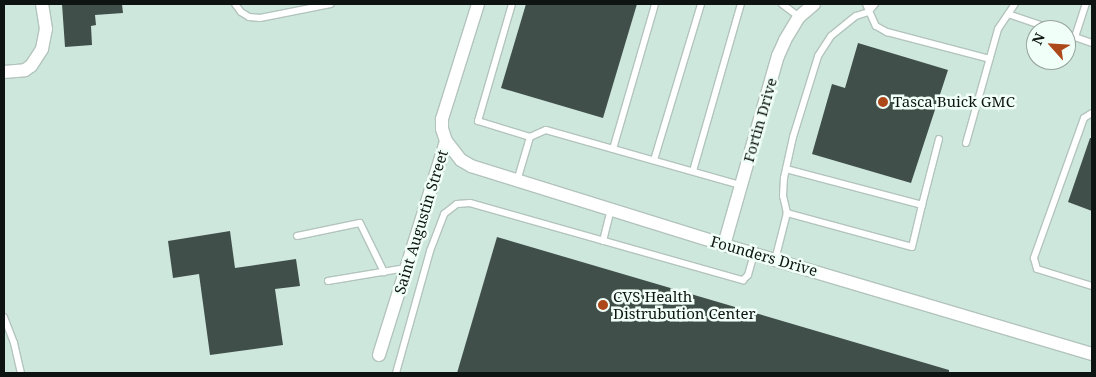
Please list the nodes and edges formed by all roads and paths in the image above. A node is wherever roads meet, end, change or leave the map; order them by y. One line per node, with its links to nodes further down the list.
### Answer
1 (42, 4): 23 (street)
2 (235, 4): 3 (lane)
3 (331, 4)
4 (478, 4): 27 (street, Saint Augustin Street)
5 (512, 4): 25 (lane)
6 (655, 4): 29 (lane)
7 (701, 4): 30 (lane)
8 (741, 4): 32 (lane)
9 (782, 4): 17 (lane)
10 (814, 4): 17 (street, Fortin Drive)
11 (866, 4): 15 (lane)
12 (875, 4): 15 (lane)
13 (1015, 4): 16 (lane)
14 (1086, 4): 19 (lane)
15 (868, 12): 22 (lane); 31 (lane)
16 (1008, 14): 18 (lane); 22 (lane)
17 (799, 17): 34 (street, Fortin Drive)
18 (1026, 20)
19 (1076, 34)
20 (1076, 37): 21 (lane)
21 (1092, 43)
22 (990, 59): 28 (lane)
23 (4, 72)
24 (1092, 113): 46 (lane)
25 (530, 137): 29 (lane); 33 (lane)
26 (939, 139): 35 (lane)
27 (446, 141): 33 (street, Founders Drive); 43 (street, Saint Augustin Street)
28 (966, 143)
29 (613, 149): 30 (lane)
30 (654, 160): 32 (lane)
31 (786, 168): 35 (lane); 37 (lane)
32 (692, 171): 34 (lane)
33 (517, 181): 36 (street, Founders Drive)
34 (742, 185): 40 (street, Fortin Drive)
35 (922, 205): 37 (lane)
36 (611, 210): 39 (lane); 40 (street, Founders Drive)
37 (787, 213): 42 (lane)
38 (297, 236): 44 (lane)
39 (603, 241): 41 (lane); 51 (lane)
40 (724, 245): 41 (street, Founders Drive)
41 (754, 254): 42 (street, Founders Drive)
42 (775, 260): 48 (street, Founders Drive)
43 (406, 268): 44 (lane); 49 (street, Saint Augustin Street)
44 (384, 272): 45 (lane)
45 (328, 281)
46 (1092, 286)
47 (4, 317): 50 (lane)
48 (1092, 354)
49 (379, 355)
50 (22, 373)
51 (396, 373)

